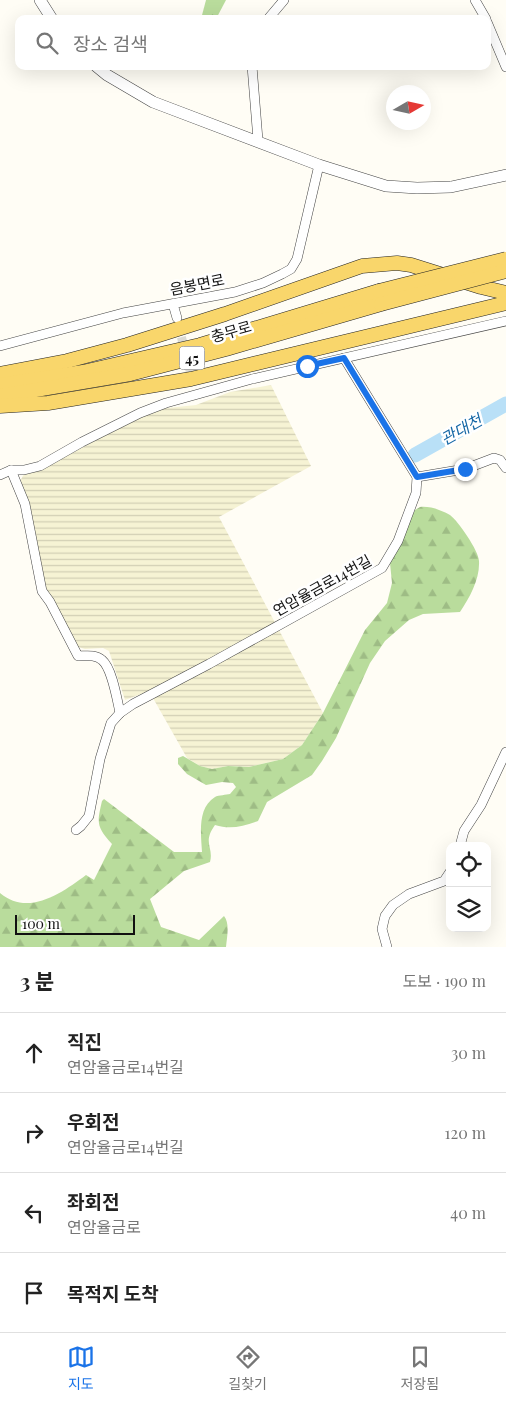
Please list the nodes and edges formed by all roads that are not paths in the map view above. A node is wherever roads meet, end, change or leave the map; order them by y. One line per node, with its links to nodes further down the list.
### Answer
1 (40, 0): 4 (street)
2 (284, 0): 5 (street)
3 (475, 0): 6 (street)
4 (49, 15)
5 (271, 15)
6 (484, 15)
7 (491, 30): 8 (street)
8 (506, 66)
9 (101, 70): 11 (street)
10 (252, 70): 11 (street)
11 (258, 140): 12 (street)
12 (319, 165): 13 (street); 19 (street, 음봉면로)
13 (505, 176)
14 (506, 259): 17 (main road, 45, bridge)
15 (506, 271): 17 (main road, 45, bridge)
16 (506, 293): 24 (main road)
17 (380, 297): 26 (main road, 충무로 / 45); 28 (main road, 충무로 / 45)
18 (506, 303): 29 (main road)
19 (173, 304): 20 (street); 22 (street, 음봉면로)
20 (176, 318)
21 (506, 320): 23 (street)
22 (0, 346)
23 (344, 358): 27 (street); 33 (street)
24 (0, 374)
25 (193, 382): 27 (street)
26 (0, 385)
27 (197, 394): 31 (street)
28 (0, 396)
29 (0, 406)
30 (506, 468): 33 (street)
31 (11, 470): 32 (street); 34 (street)
32 (0, 475)
33 (417, 477): 34 (street, 연암율금로14번길)
34 (120, 713): 36 (street, 연암율금로14번길)
35 (506, 752): 37 (street)
36 (76, 830)
37 (461, 842)
38 (446, 878): 39 (street)
39 (387, 947)

